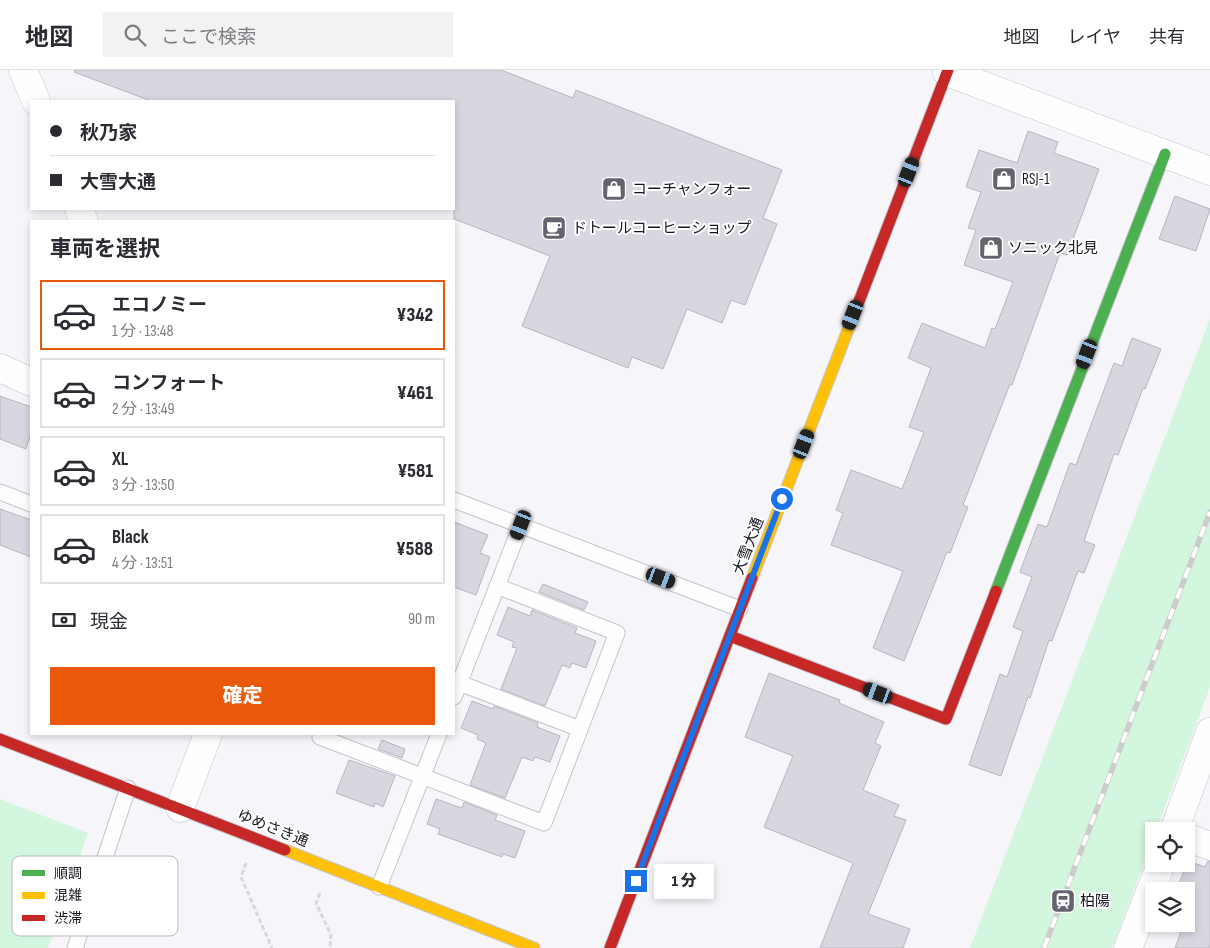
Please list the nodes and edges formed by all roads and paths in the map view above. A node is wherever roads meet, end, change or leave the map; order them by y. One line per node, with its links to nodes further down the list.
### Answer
1 (23, 70): 3 (street)
2 (947, 71): 4 (street); 13 (main road, 大雪大通)
3 (36, 100)
4 (1165, 154): 5 (street); 14 (main road)
5 (1210, 171)
6 (0, 368): 7 (street)
7 (30, 382)
8 (0, 492): 10 (lane)
9 (455, 500): 11 (lane)
10 (30, 504)
11 (521, 525): 12 (lane); 13 (lane)
12 (497, 586): 15 (lane); 16 (lane)
13 (740, 609): 14 (main road, 大雪大通)
14 (730, 636): 38 (main road, 大雪大通)
15 (457, 682): 16 (lane)
16 (580, 729): 22 (lane)
17 (1210, 732): 25 (street)
18 (208, 735): 24 (street)
19 (439, 735): 22 (lane)
20 (320, 737): 22 (lane)
21 (0, 739): 23 (main road, ゆめさき通)
22 (423, 776): 32 (lane)
23 (128, 788): 24 (main road, ゆめさき通); 29 (lane)
24 (180, 808): 26 (main road, ゆめさき通)
25 (1177, 822)
26 (255, 837): 30 (main road, ゆめさき通); 35 (path)
27 (1195, 840): 28 (street)
28 (1210, 846)
29 (105, 856)
30 (330, 867): 32 (main road, ゆめさき通); 36 (path)
31 (1158, 872): 39 (street)
32 (380, 887): 37 (main road, ゆめさき通)
33 (79, 936): 34 (lane)
34 (75, 948)
35 (272, 948)
36 (330, 948)
37 (534, 948)
38 (610, 948)
39 (1128, 948)

